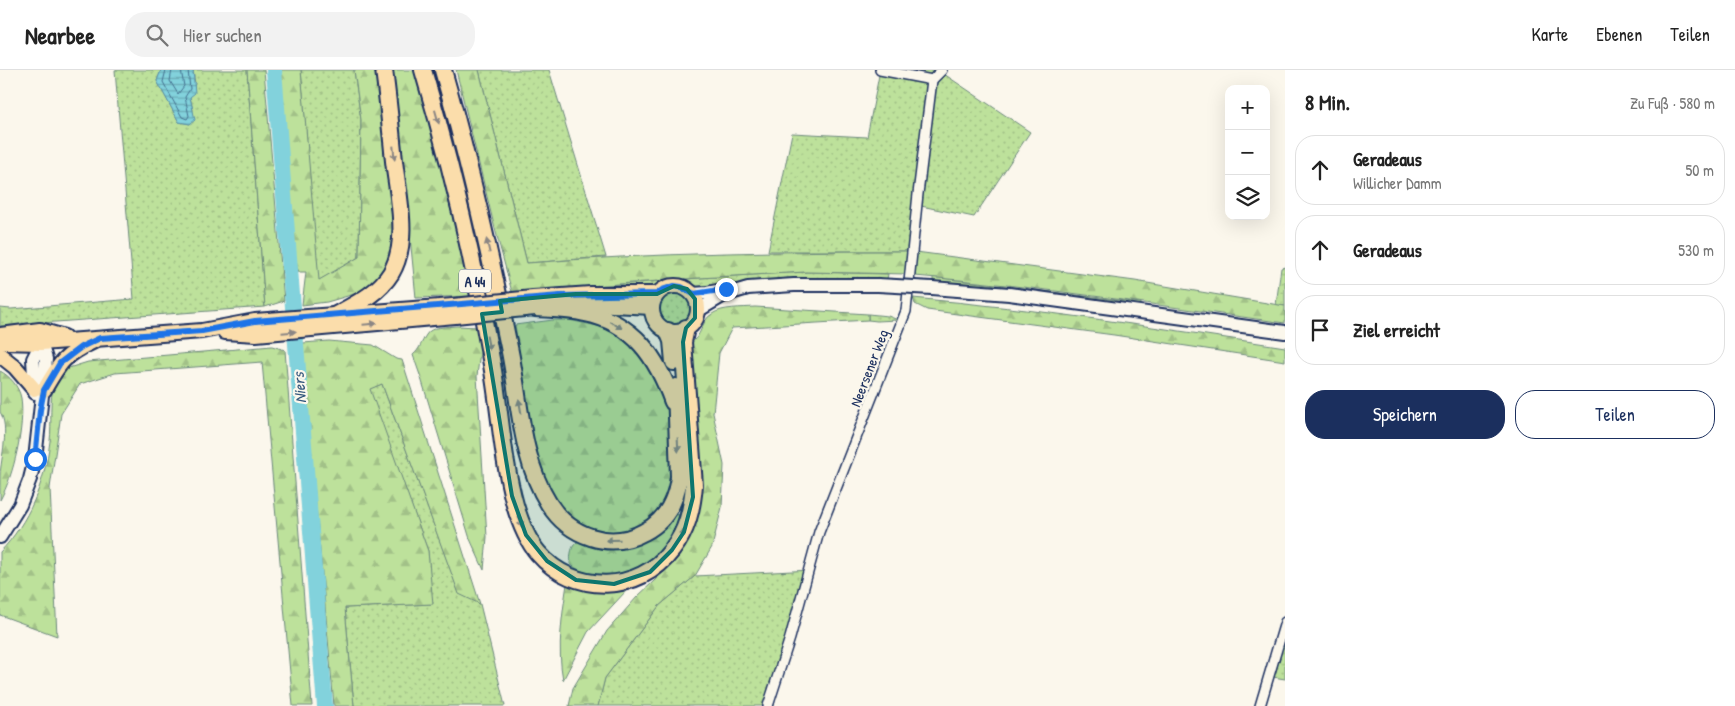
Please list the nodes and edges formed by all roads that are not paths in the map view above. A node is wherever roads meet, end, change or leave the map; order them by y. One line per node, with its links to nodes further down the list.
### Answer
1 (384, 70): 12 (highway, one-way to 12)
2 (423, 70): 13 (highway, A 44, one-way to 13)
3 (443, 70): 23 (highway, A 44, one-way to 3)
4 (880, 70): 6 (street)
5 (942, 70): 6 (street)
6 (932, 80): 26 (street, Neersener Weg)
7 (740, 289): 8 (main road); 11 (main road); 15 (main road, bridge)
8 (692, 294): 9 (main road); 11 (main road)
9 (654, 301): 10 (main road); 14 (main road)
10 (534, 303): 12 (main road, bridge); 23 (highway, one-way to 23)
11 (697, 311): 13 (main road)
12 (325, 320): 17 (main road)
13 (686, 328): 14 (main road)
14 (668, 331): 23 (highway)
15 (1285, 332)
16 (0, 335): 18 (main road)
17 (100, 338): 18 (main road); 22 (main road)
18 (72, 340): 20 (main road)
19 (0, 342): 20 (main road)
20 (40, 343): 22 (main road)
21 (0, 355): 22 (main road)
22 (39, 390): 24 (main road)
23 (677, 414)
24 (0, 538)
25 (1285, 622): 27 (street)
26 (768, 706)
27 (1260, 706)

